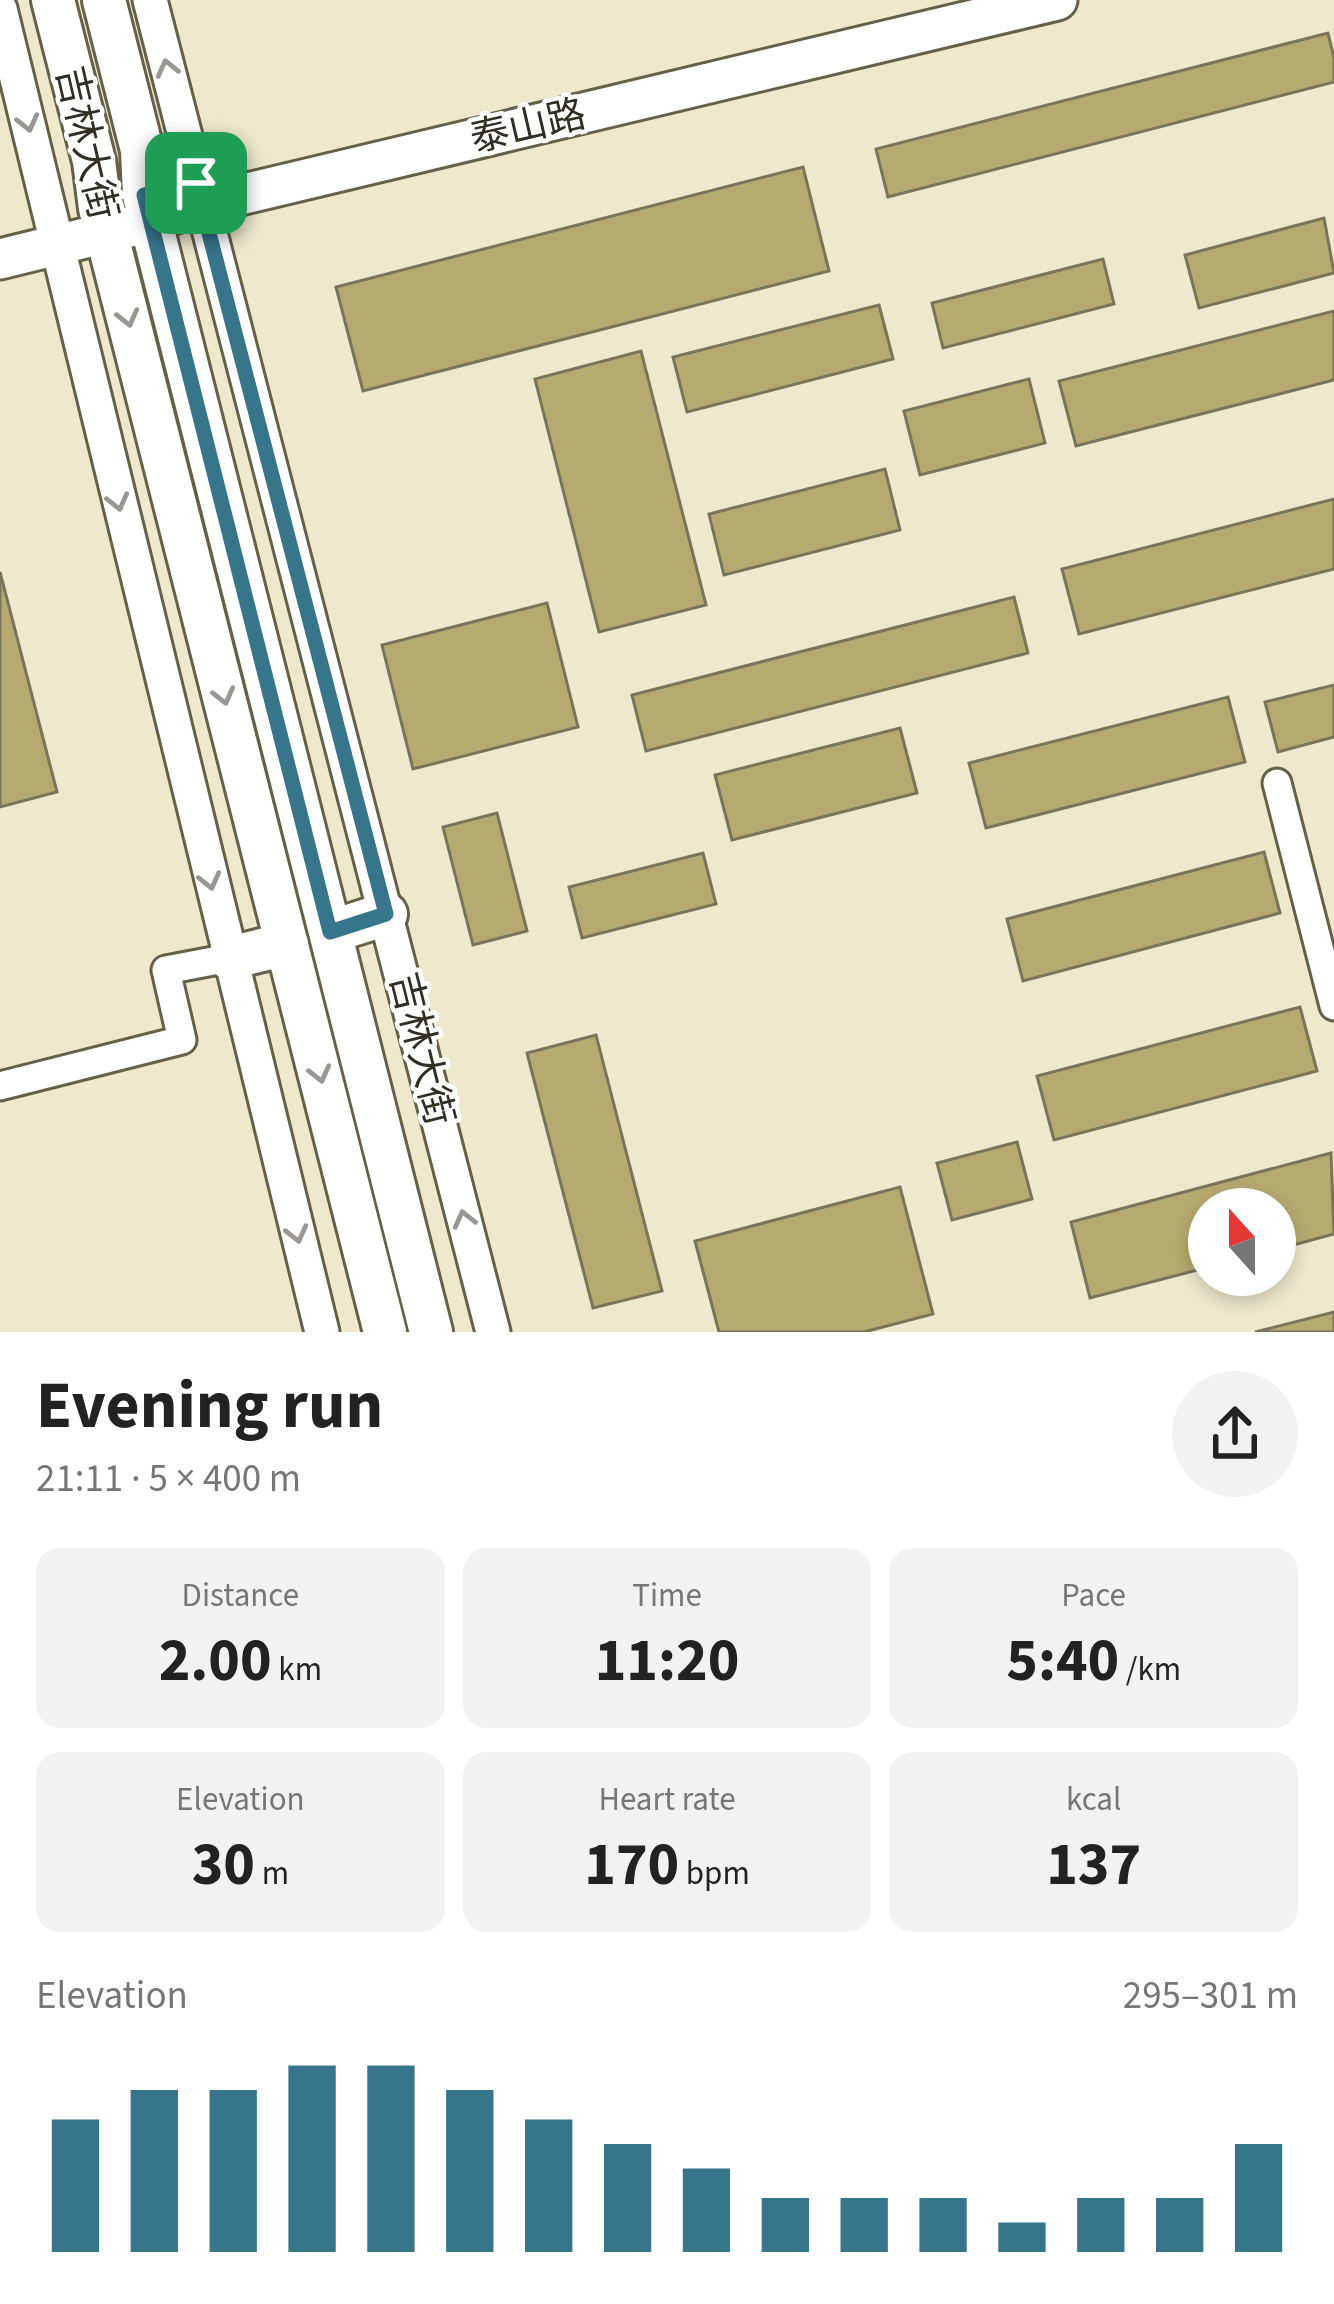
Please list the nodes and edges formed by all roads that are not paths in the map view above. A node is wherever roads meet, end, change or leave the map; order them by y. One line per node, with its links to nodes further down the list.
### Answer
1 (53, 0): 9 (main road, 吉林大街)
2 (104, 0): 8 (main road, 吉林大街)
3 (150, 0): 7 (street, 吉林大街, one-way to 3)
4 (946, 0): 7 (main road, 泰山路)
5 (1057, 0): 7 (main road, 泰山路)
6 (0, 9): 11 (street, 吉林大街, one-way to 11)
7 (199, 194): 8 (main road, 泰山路); 14 (street, 吉林大街)
8 (147, 209): 9 (main road, 泰山路); 15 (main road, 吉林大街)
9 (103, 220): 11 (main road, 泰山路); 16 (main road, 吉林大街, one-way to 16)
10 (0, 234): 11 (main road, 泰山路)
11 (54, 234): 12 (main road, 泰山路); 17 (street, 吉林大街, one-way to 17)
12 (0, 260)
13 (1277, 783): 18 (street)
14 (386, 914): 15 (main road); 23 (street, 吉林大街, one-way to 14)
15 (330, 932): 22 (main road, 吉林大街)
16 (287, 944): 17 (main road); 21 (main road, 吉林大街, one-way to 21)
17 (229, 958): 19 (street); 20 (street, 吉林大街, one-way to 20)
18 (1334, 1006)
19 (0, 1086)
20 (322, 1332)
21 (385, 1332)
22 (431, 1332)
23 (493, 1332)

